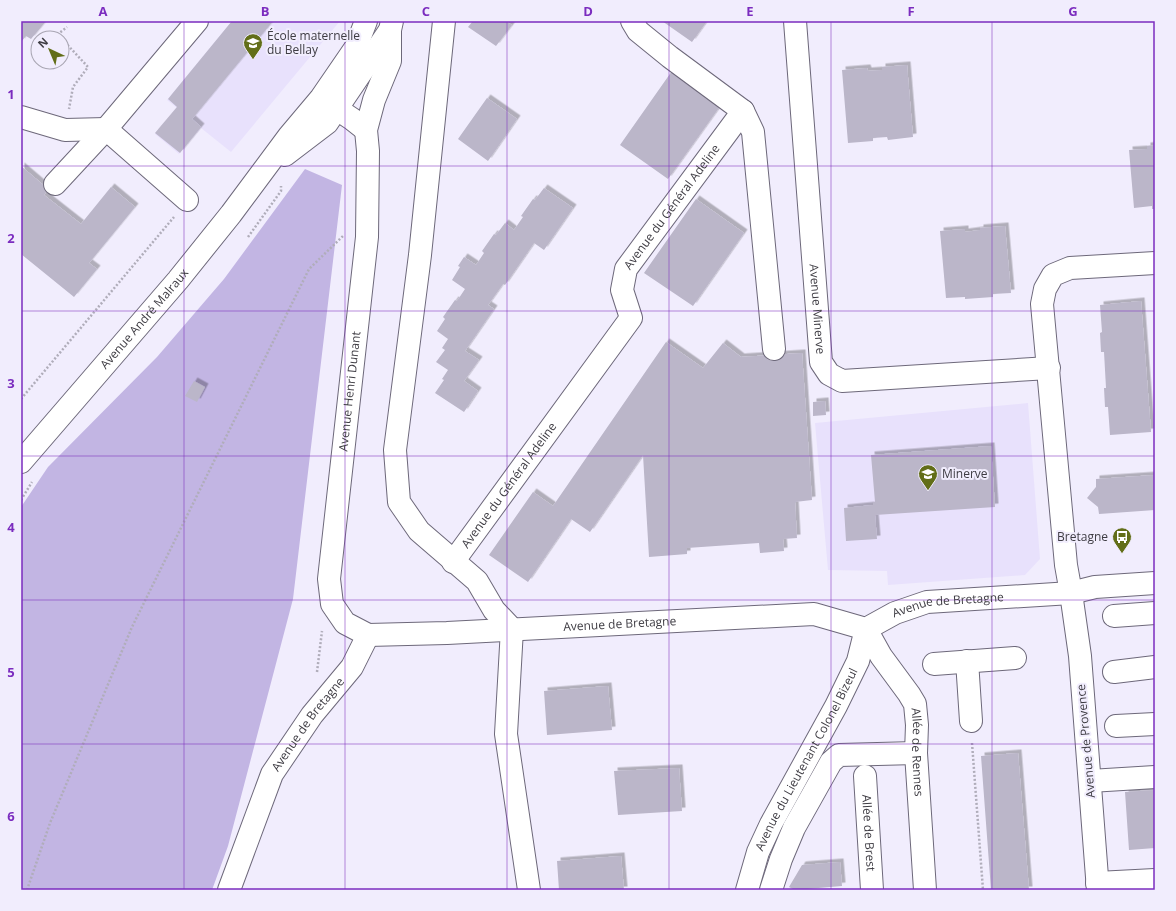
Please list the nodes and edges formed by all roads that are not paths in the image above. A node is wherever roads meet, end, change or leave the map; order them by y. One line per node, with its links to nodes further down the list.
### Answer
1 (196, 21): 10 (street)
2 (366, 21): 7 (street)
3 (444, 21): 18 (street, Avenue du Général Adeline)
4 (632, 21): 8 (street)
5 (795, 21): 16 (street, Avenue Minerve)
6 (391, 25): 7 (street, Avenue Henri Dunant); 11 (street, Avenue Henri Dunant)
7 (329, 104): 11 (street); 17 (street, Avenue André Malraux)
8 (743, 111): 15 (street); 18 (street, Avenue du Général Adeline)
9 (21, 117): 10 (street)
10 (106, 129): 12 (street); 13 (street)
11 (366, 130): 25 (street, Avenue Henri Dunant)
12 (56, 184)
13 (187, 200)
14 (1155, 268): 16 (street)
15 (774, 349)
16 (1049, 368): 20 (street)
17 (21, 462)
18 (453, 562): 23 (street, Avenue du Général Adeline)
19 (1155, 582): 20 (street, Avenue de Bretagne)
20 (1071, 593): 24 (street, Avenue de Bretagne); 37 (street, Avenue de Provence)
21 (1155, 613): 22 (street)
22 (1114, 616)
23 (512, 629): 24 (street, Avenue de Bretagne); 25 (street, Avenue de Bretagne); 41 (street)
24 (866, 629): 34 (street, Allée de Rennes); 42 (street, Avenue du Lieutenant Colonel Bizeul)
25 (368, 635): 40 (street, Avenue de Bretagne)
26 (1015, 658): 27 (street)
27 (967, 661): 28 (street); 31 (street)
28 (934, 664)
29 (1155, 667): 30 (street)
30 (1114, 672)
31 (971, 721)
32 (1155, 724): 33 (street)
33 (1116, 726)
34 (916, 753): 43 (street); 45 (street, Allée de Rennes)
35 (865, 776): 44 (street, Allée de Brest)
36 (1155, 777): 37 (street)
37 (1090, 781): 39 (street, Avenue de Provence)
38 (1155, 880): 39 (street)
39 (1098, 887)
40 (229, 890)
41 (529, 890)
42 (747, 890)
43 (771, 890)
44 (872, 890)
45 (925, 890)

